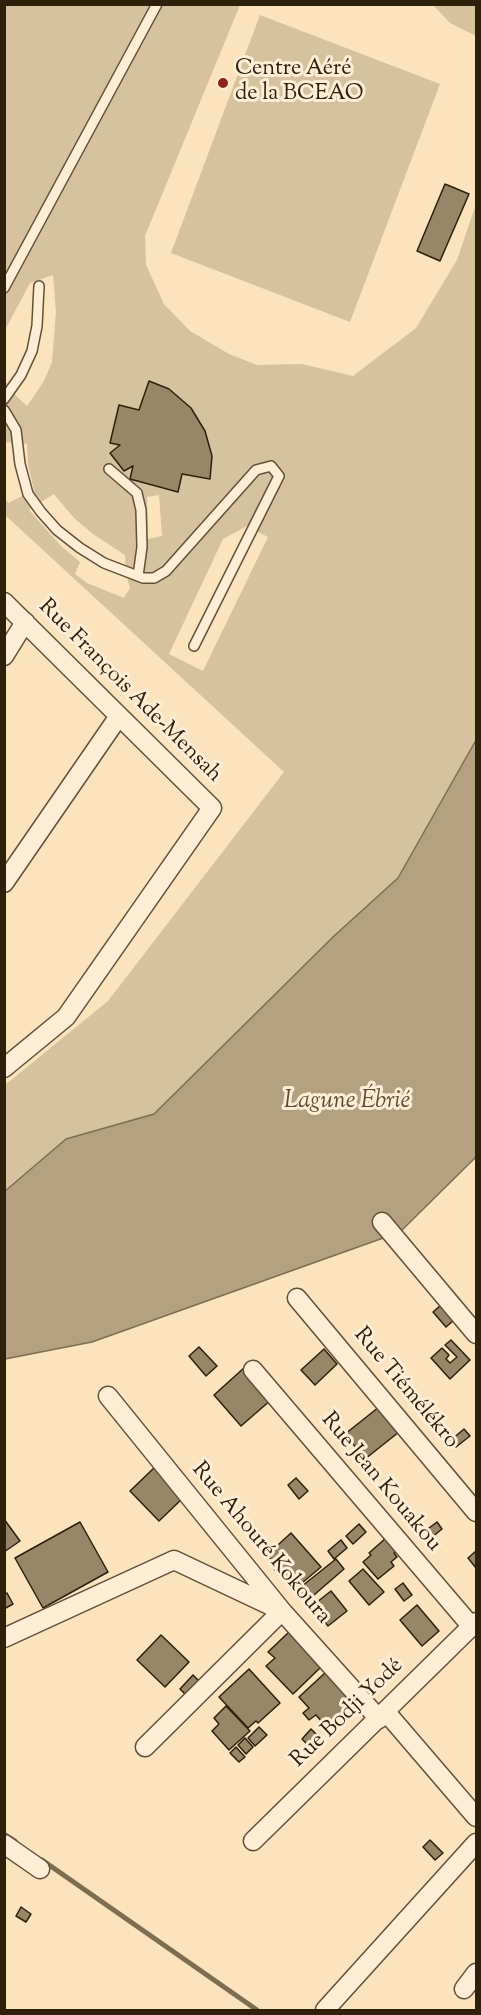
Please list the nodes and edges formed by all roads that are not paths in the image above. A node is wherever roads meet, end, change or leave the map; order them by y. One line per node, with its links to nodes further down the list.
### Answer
1 (157, 4): 3 (lane)
2 (39, 286): 4 (lane)
3 (4, 288)
4 (4, 399)
5 (4, 410): 7 (lane)
6 (109, 469): 7 (lane)
7 (138, 576): 10 (lane)
8 (4, 602): 9 (street, Rue François Ade-Mensah)
9 (25, 622): 11 (street); 12 (street, Rue François Ade-Mensah)
10 (194, 646)
11 (4, 656)
12 (118, 716): 13 (street); 14 (street, Rue François Ade-Mensah)
13 (4, 883)
14 (4, 1068)
15 (382, 1222): 17 (street)
16 (297, 1298): 20 (street, Rue Tiémélékro)
17 (477, 1334)
18 (253, 1370): 22 (street, Rue Jean Kouakou)
19 (108, 1396): 21 (street, Rue Ahouré Kokoura)
20 (477, 1512)
21 (282, 1611): 23 (street); 24 (street, Rue Ahouré Kokoura); 25 (street)
22 (474, 1624): 24 (street, Rue Bodji Yodé)
23 (4, 1638)
24 (382, 1715): 26 (street, Rue Ahouré Kokoura); 27 (street, Rue Bodji Yodé)
25 (145, 1747)
26 (477, 1817)
27 (253, 1841)
28 (477, 1843): 33 (street)
29 (4, 1844): 30 (street)
30 (40, 1869)
31 (477, 1973): 32 (street)
32 (464, 1989)
33 (325, 2010)

